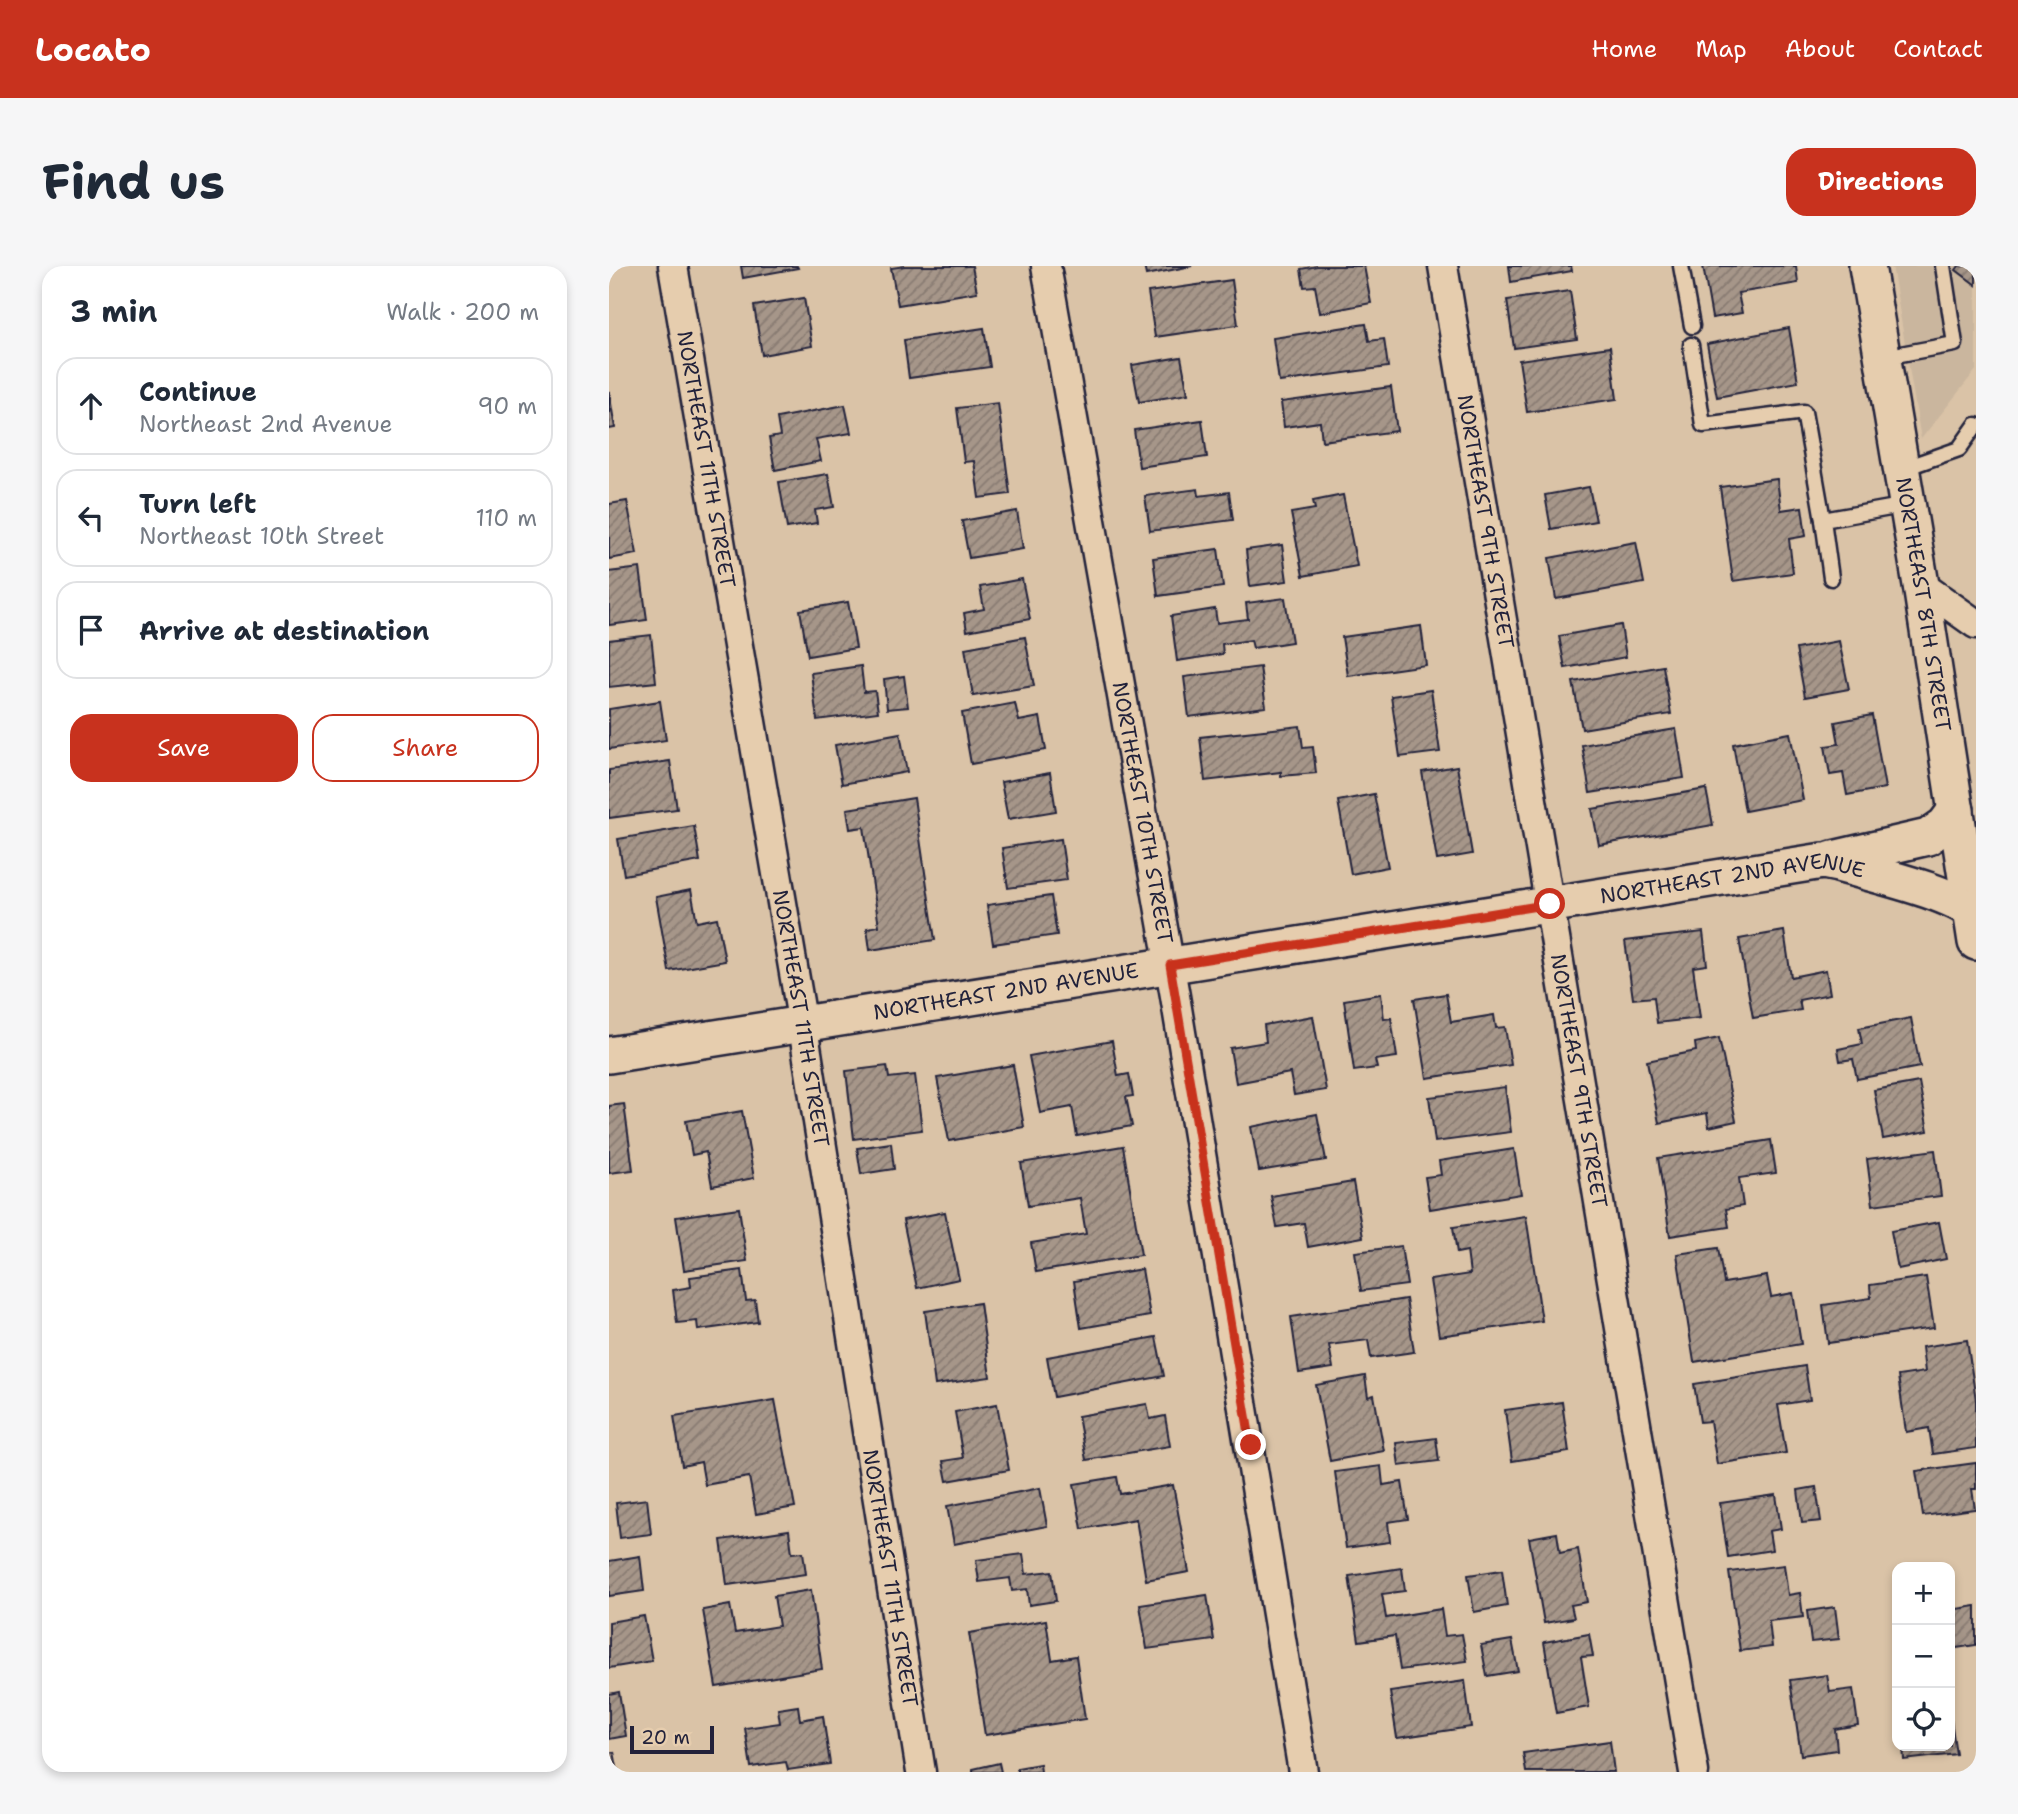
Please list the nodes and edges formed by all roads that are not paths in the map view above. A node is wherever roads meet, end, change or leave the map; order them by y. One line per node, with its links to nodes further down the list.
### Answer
1 (673, 266): 22 (street, NORTHEAST 11TH STREET)
2 (1046, 266): 21 (street, NORTHEAST 10TH STREET)
3 (1443, 266): 19 (street, NORTHEAST 9TH STREET)
4 (1681, 266): 7 (lane)
5 (1867, 266): 9 (street, NORTHEAST 8TH STREET)
6 (1943, 266): 9 (lane)
7 (1692, 326)
8 (1691, 345): 13 (lane)
9 (1882, 358): 11 (street, NORTHEAST 8TH STREET)
10 (1976, 425): 11 (lane)
11 (1901, 470): 12 (street, NORTHEAST 8TH STREET)
12 (1907, 506): 13 (lane); 15 (street, NORTHEAST 8TH STREET)
13 (1823, 520): 14 (lane)
14 (1831, 578)
15 (1921, 584): 16 (street); 17 (street, NORTHEAST 8TH STREET)
16 (1976, 624)
17 (1956, 810): 18 (street); 20 (street, NORTHEAST 8TH STREET)
18 (1823, 861): 19 (street, NORTHEAST 2ND AVENUE); 20 (street, NORTHEAST 2ND AVENUE)
19 (1550, 904): 21 (street, NORTHEAST 2ND AVENUE); 26 (street, NORTHEAST 9TH STREET)
20 (1974, 922)
21 (1170, 965): 22 (street, NORTHEAST 2ND AVENUE); 25 (street, NORTHEAST 10TH STREET)
22 (802, 1024): 23 (street, NORTHEAST 2ND AVENUE); 24 (street, NORTHEAST 11TH STREET)
23 (609, 1055)
24 (921, 1772)
25 (1303, 1772)
26 (1694, 1772)

